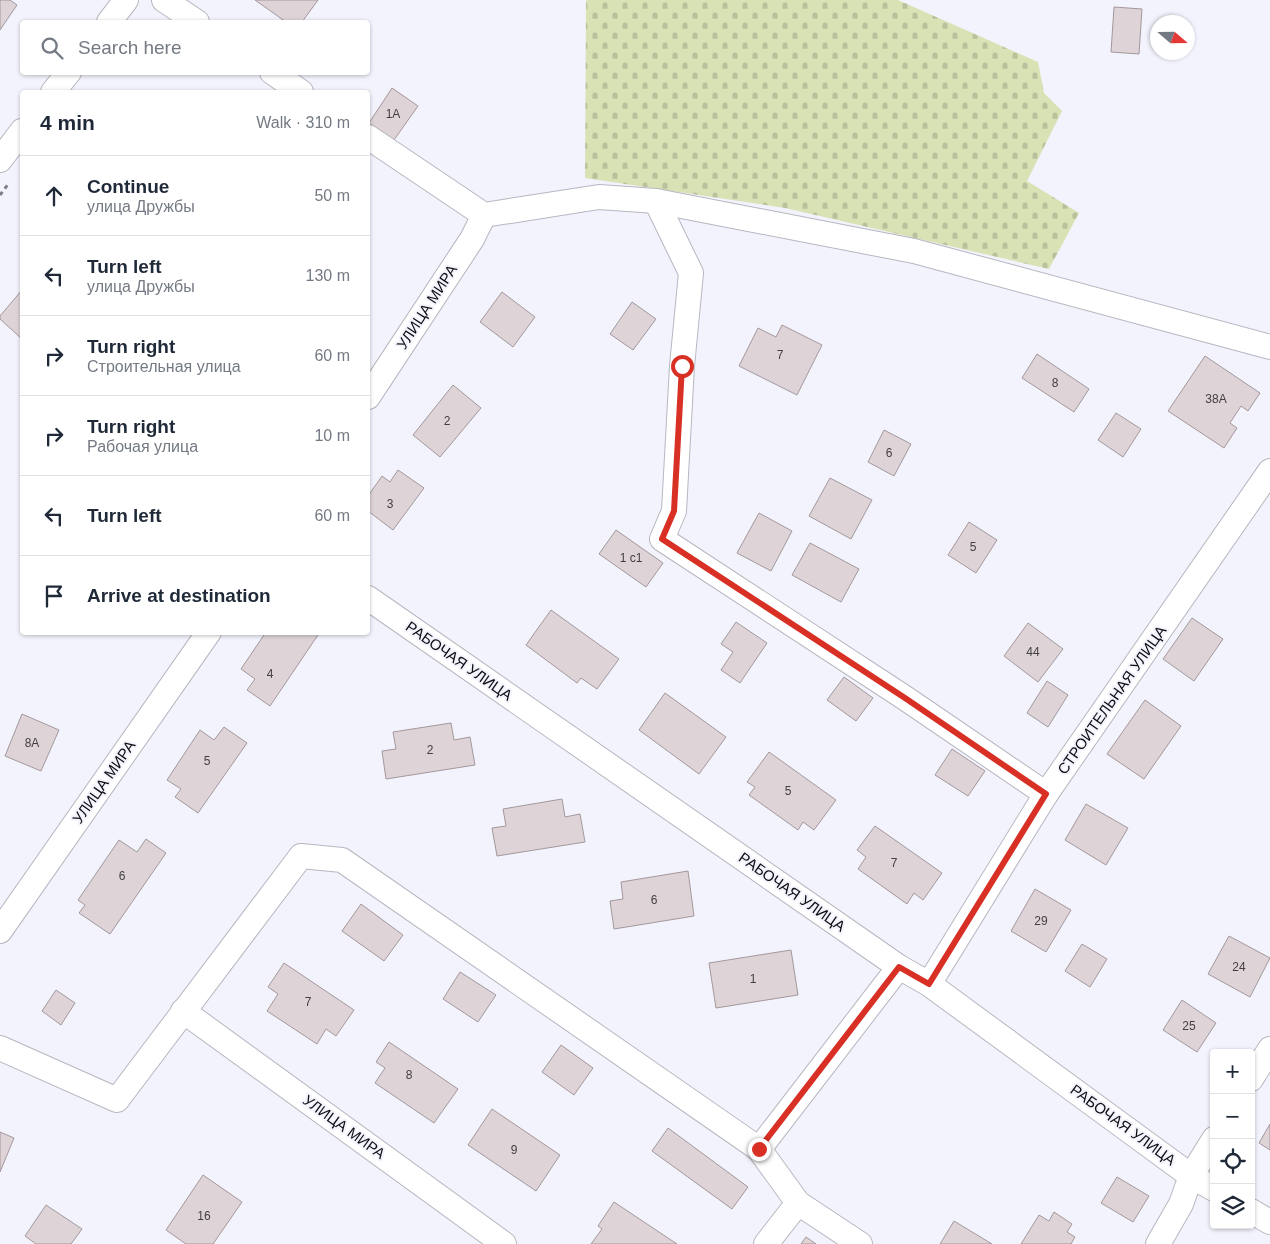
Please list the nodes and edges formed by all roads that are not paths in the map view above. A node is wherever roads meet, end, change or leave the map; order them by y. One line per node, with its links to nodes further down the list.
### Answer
1 (126, 0): 3 (street)
2 (164, 0): 4 (street)
3 (110, 20)
4 (194, 20)
5 (67, 75): 7 (street)
6 (276, 75): 8 (street)
7 (55, 90)
8 (298, 90)
9 (20, 134): 11 (street)
10 (370, 138): 13 (street)
11 (0, 160)
12 (656, 200): 13 (street); 14 (street); 19 (street)
13 (484, 215): 15 (street, УЛИЦА МИРА)
14 (1270, 347)
15 (370, 394)
16 (1270, 471): 19 (street, СТРОИТЕЛЬНАЯ УЛИЦА)
17 (370, 599): 21 (street, РАБОЧАЯ УЛИЦА)
18 (207, 635): 20 (street, УЛИЦА МИРА)
19 (1046, 794): 22 (street, СТРОИТЕЛЬНАЯ УЛИЦА)
20 (0, 931)
21 (899, 967): 22 (street, РАБОЧАЯ УЛИЦА); 28 (street)
22 (929, 984): 29 (street, РАБОЧАЯ УЛИЦА)
23 (183, 1011): 24 (street); 28 (street); 34 (street, УЛИЦА МИРА)
24 (0, 1048)
25 (1270, 1049): 26 (street)
26 (1255, 1073)
27 (1210, 1145): 29 (street)
28 (759, 1149): 31 (street)
29 (1191, 1176): 30 (street, РАБОЧАЯ УЛИЦА); 37 (street)
30 (1210, 1187)
31 (798, 1203): 35 (street); 36 (street)
32 (1255, 1213): 33 (street)
33 (1270, 1222)
34 (504, 1244)
35 (766, 1244)
36 (860, 1244)
37 (1158, 1244)

